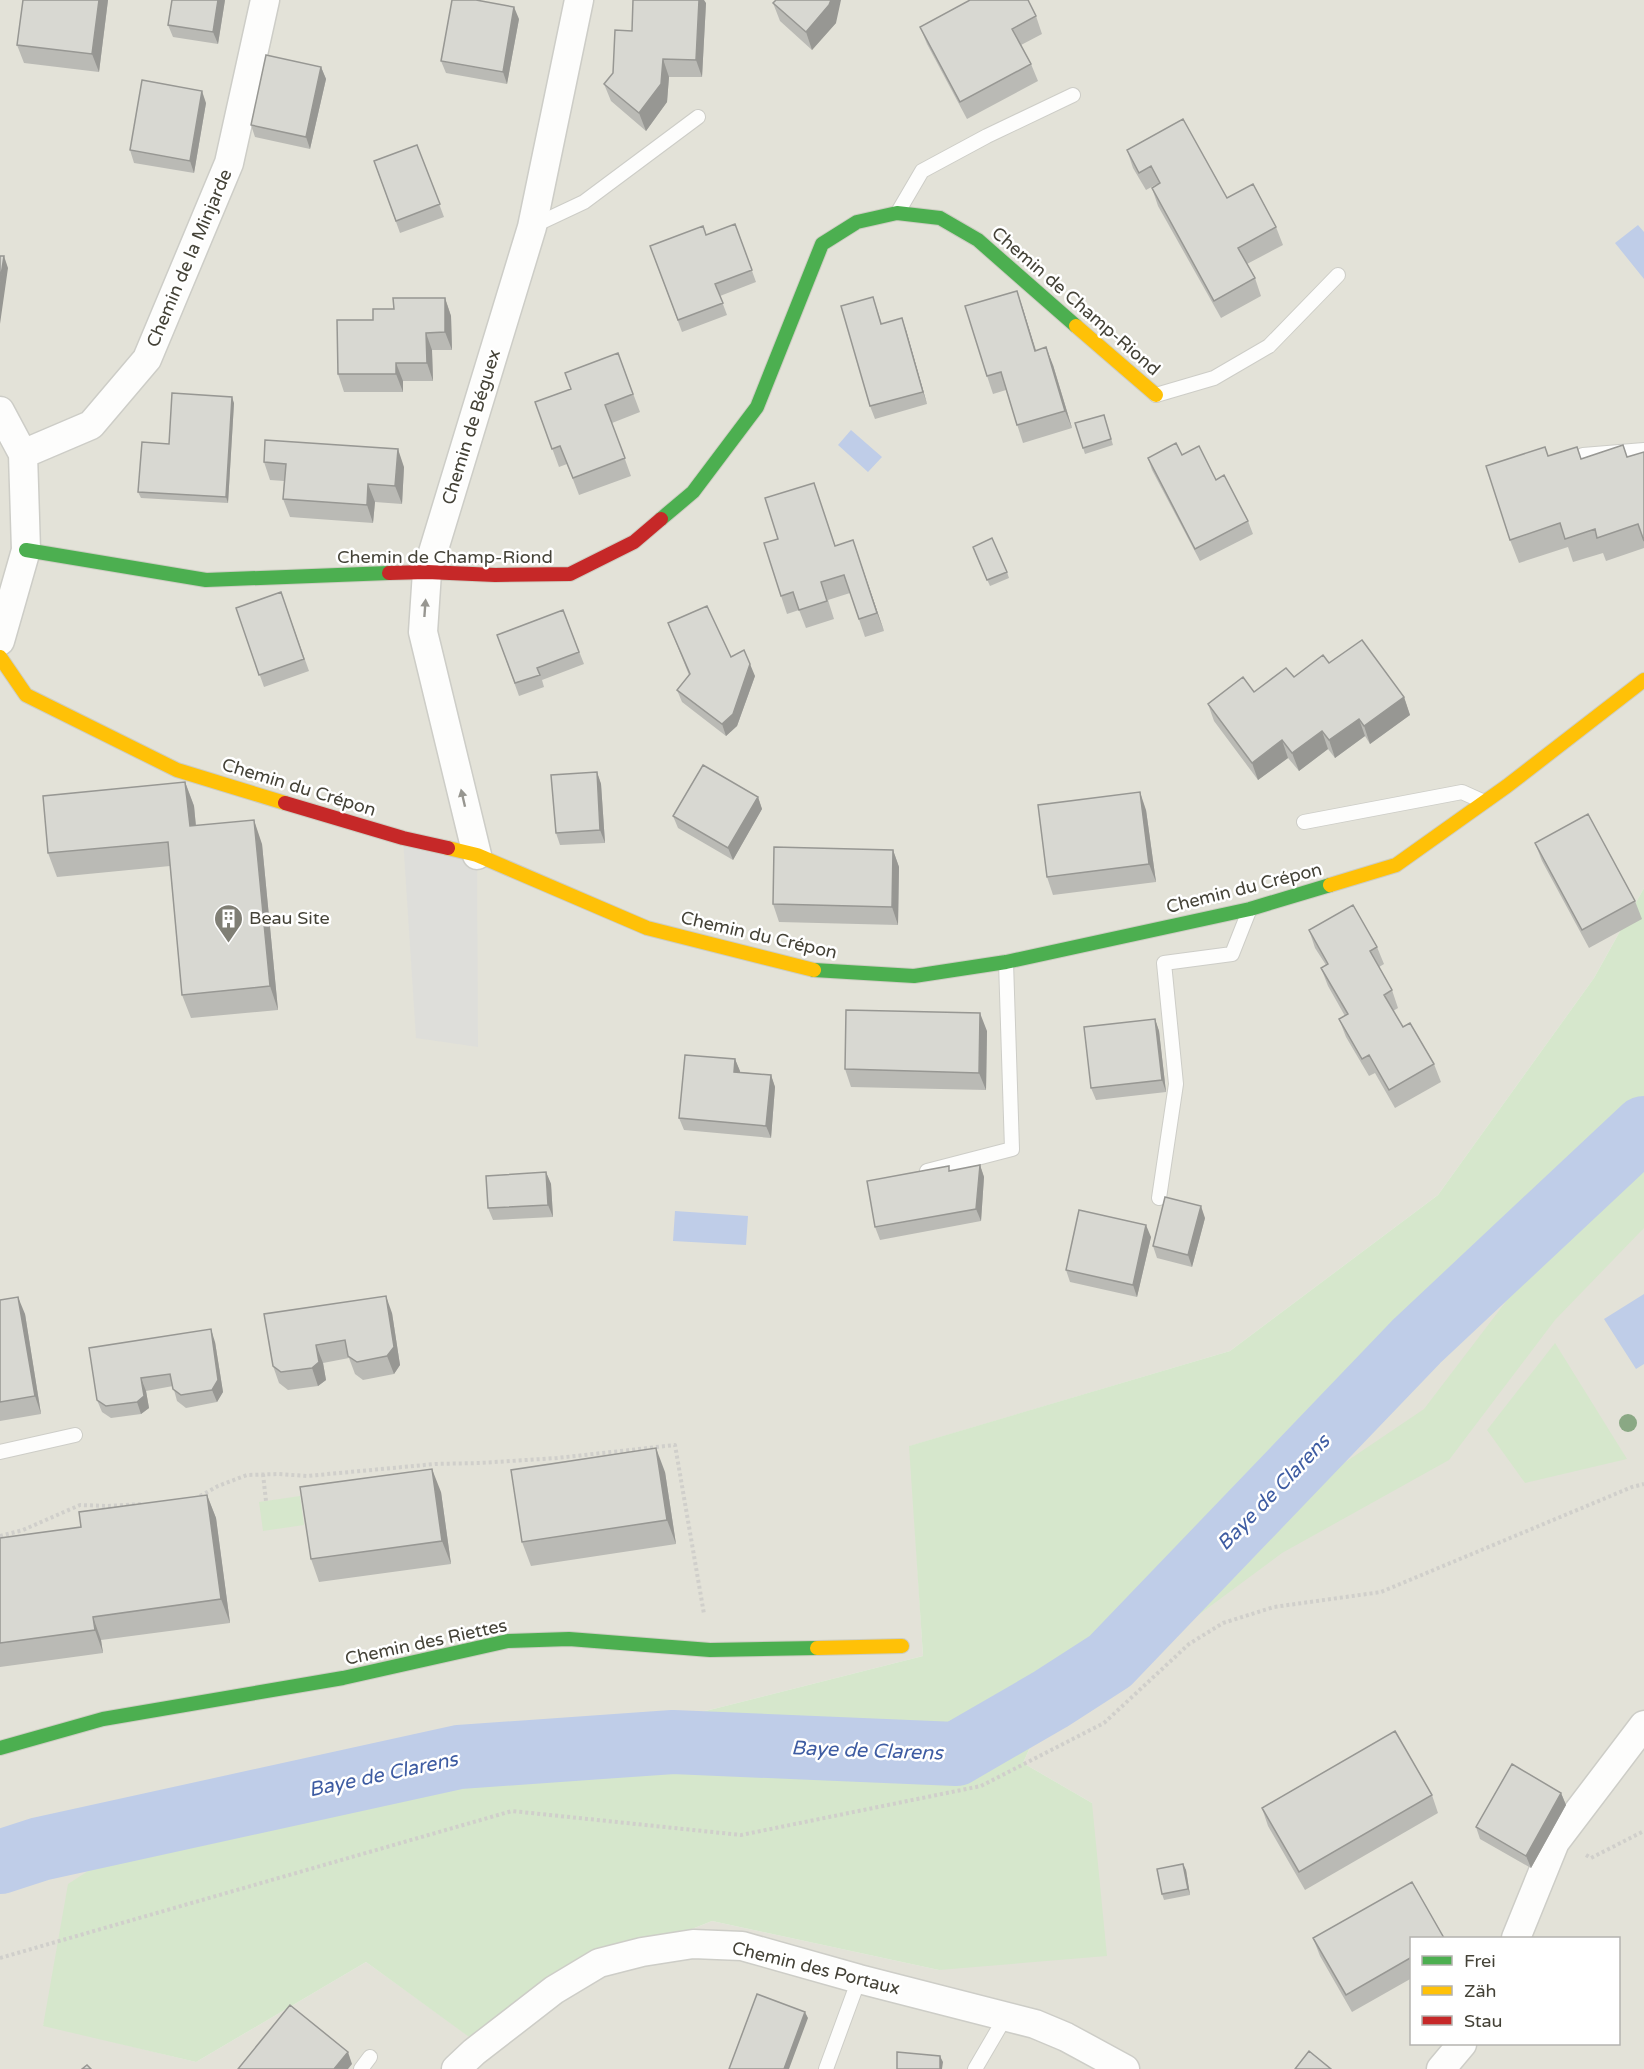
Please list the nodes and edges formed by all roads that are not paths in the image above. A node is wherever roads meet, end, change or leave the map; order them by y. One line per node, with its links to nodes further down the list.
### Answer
1 (265, 0): 11 (street, Chemin de la Minjarde)
2 (579, 0): 6 (street, Chemin de Béguex)
3 (1073, 95): 5 (lane)
4 (698, 117): 6 (lane)
5 (897, 213): 8 (street, Chemin de Champ-Riond); 14 (street, Chemin de Champ-Riond)
6 (531, 227): 14 (street, Chemin de Béguex)
7 (1338, 275): 8 (lane, Chemin de Champ-Riond)
8 (1156, 395)
9 (0, 411): 11 (street)
10 (1644, 450): 12 (lane)
11 (23, 454): 13 (street)
12 (1583, 455)
13 (26, 550): 14 (street, Chemin de Champ-Riond); 15 (street)
14 (427, 572): 20 (street, Chemin de Béguex, one-way to 14)
15 (0, 641)
16 (0, 657): 20 (street, Chemin du Crépon)
17 (1644, 680): 18 (street, Chemin du Crépon)
18 (1484, 802): 19 (lane); 21 (street, Chemin du Crépon)
19 (1304, 822)
20 (477, 855): 22 (street, Chemin du Crépon)
21 (1250, 909): 22 (street, Chemin du Crépon); 24 (lane)
22 (1006, 962): 23 (lane)
23 (927, 1171)
24 (1159, 1198)
25 (75, 1434): 26 (lane)
26 (0, 1452)
27 (902, 1646): 29 (street, Chemin des Riettes)
28 (1644, 1725): 30 (street)
29 (0, 1748)
30 (1516, 1937)
31 (859, 1979): 32 (street, Chemin des Portaux); 36 (street, Chemin des Portaux); 37 (lane)
32 (1006, 2016): 38 (lane); 39 (street, Chemin des Portaux)
33 (1460, 2045): 40 (street)
34 (370, 2057): 35 (lane)
35 (361, 2069)
36 (456, 2069)
37 (826, 2069)
38 (975, 2069)
39 (1125, 2069)
40 (1441, 2069)

